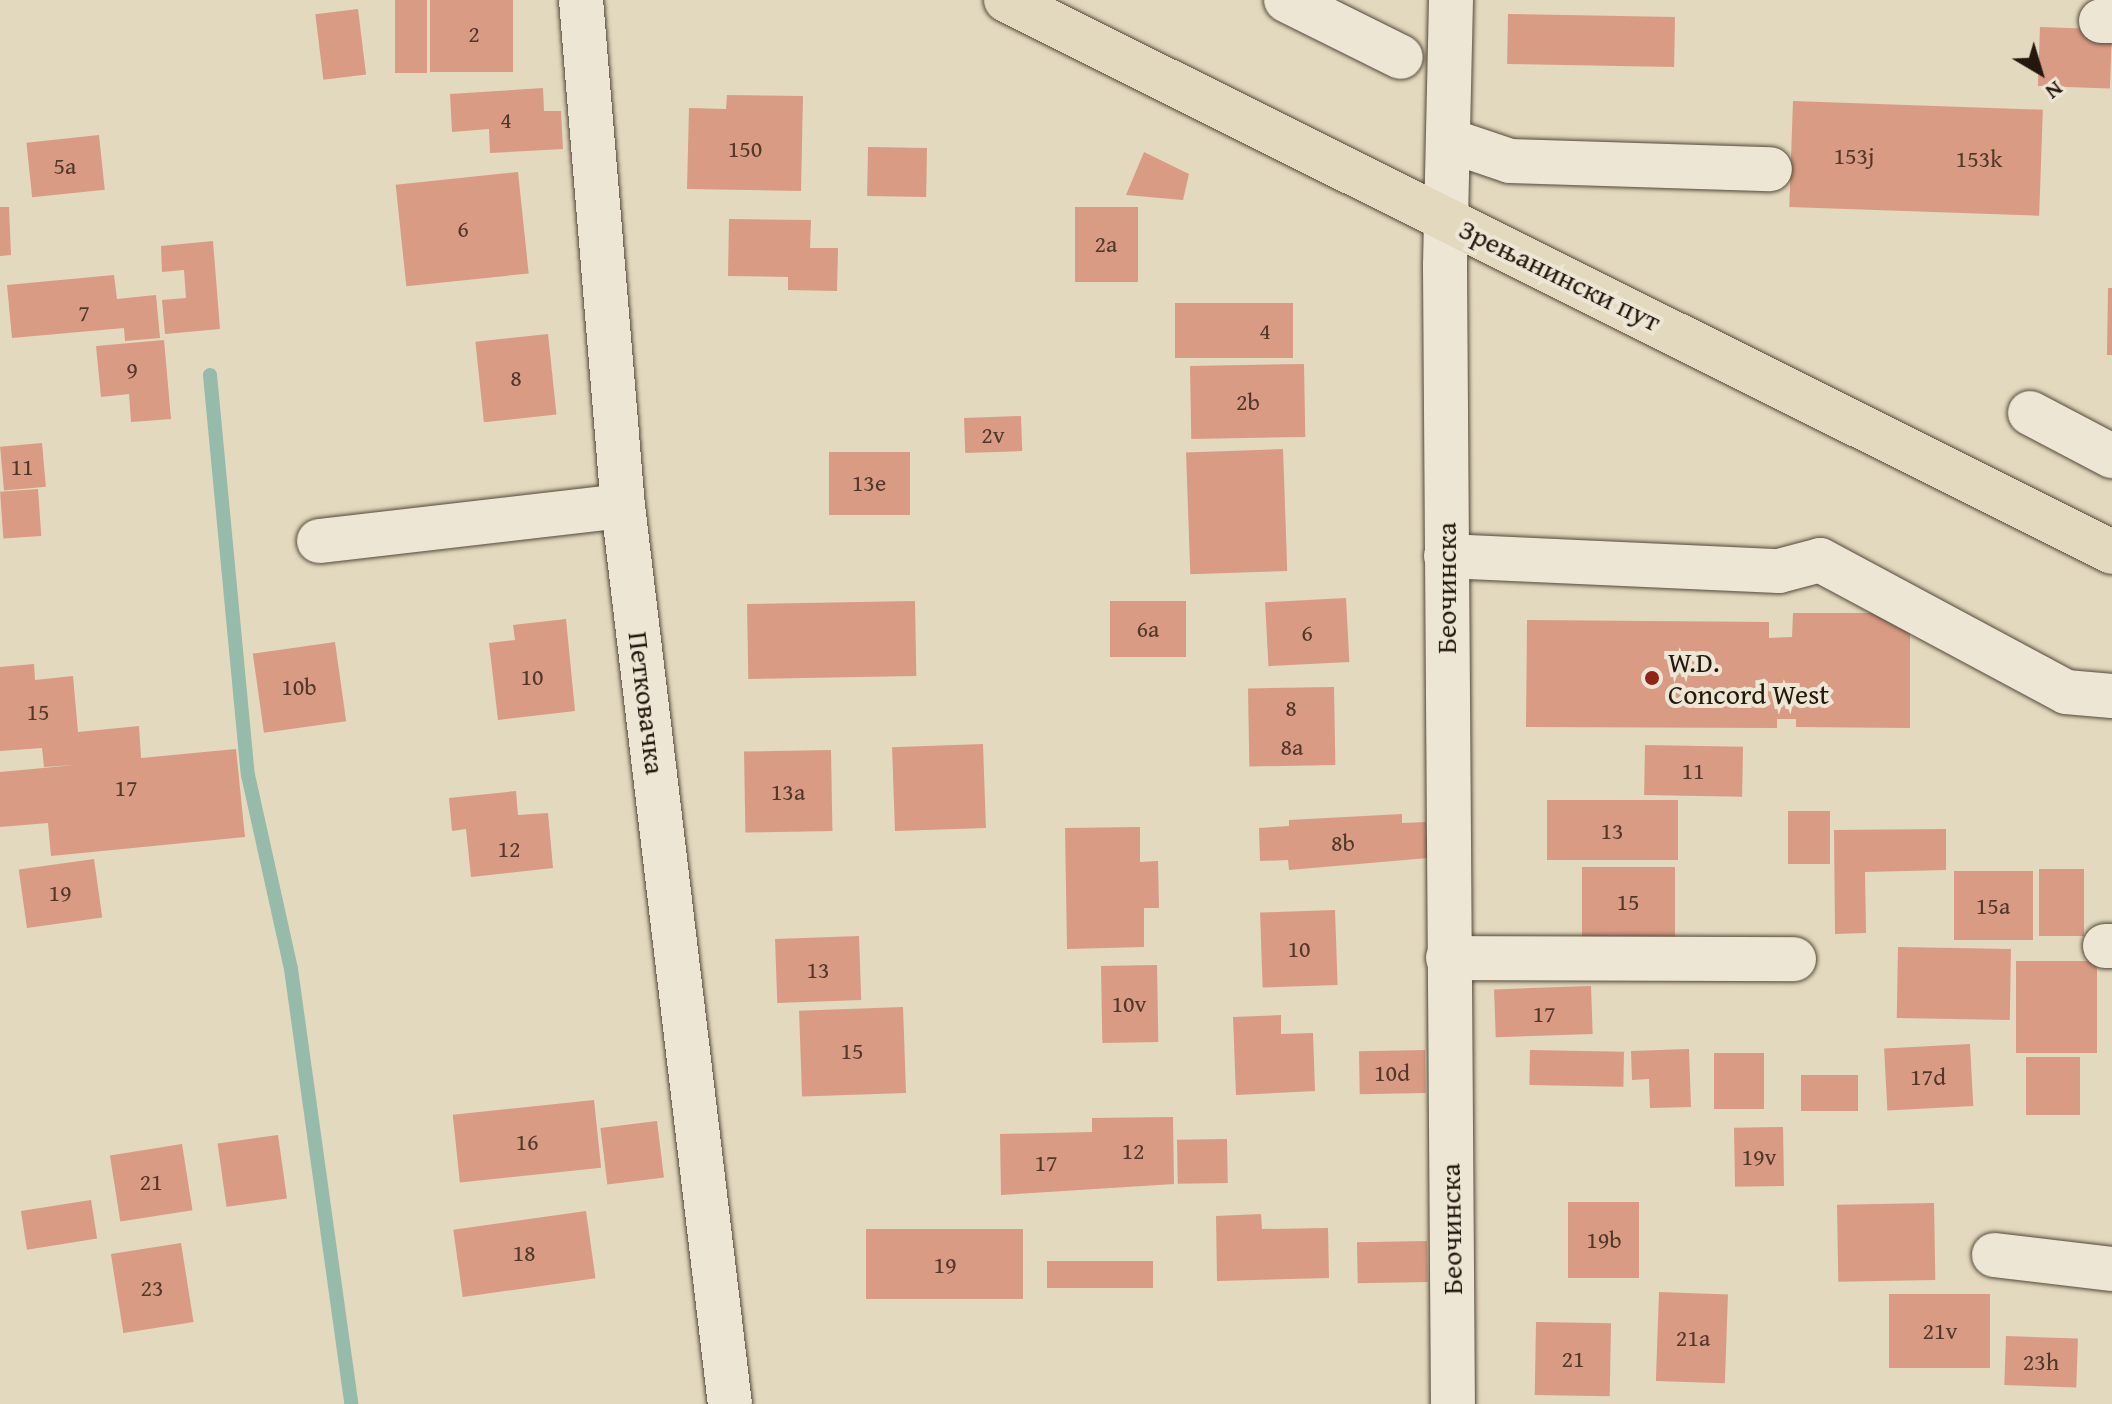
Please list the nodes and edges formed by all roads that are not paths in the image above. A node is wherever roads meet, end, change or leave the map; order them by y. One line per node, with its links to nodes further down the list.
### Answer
1 (581, 0): 11 (street, Петковачка)
2 (1006, 0): 8 (main road, Зрењанински пут)
3 (1286, 0): 5 (street)
4 (1451, 0): 6 (street, Беочинска)
5 (1401, 57)
6 (1448, 140): 7 (street); 8 (street, Беочинска)
7 (1770, 169)
8 (1445, 219): 13 (main road, Зрењанински пут); 14 (street, Беочинска)
9 (2030, 413): 10 (street)
10 (2112, 456)
11 (623, 506): 12 (street); 20 (street, Петковачка)
12 (319, 541)
13 (2112, 552)
14 (1446, 556): 15 (street); 16 (street, Беочинска)
15 (2109, 693)
16 (1448, 958): 17 (street); 21 (street, Беочинска)
17 (1794, 959)
18 (1994, 1255): 19 (street)
19 (2112, 1269)
20 (730, 1404)
21 (1453, 1404)

